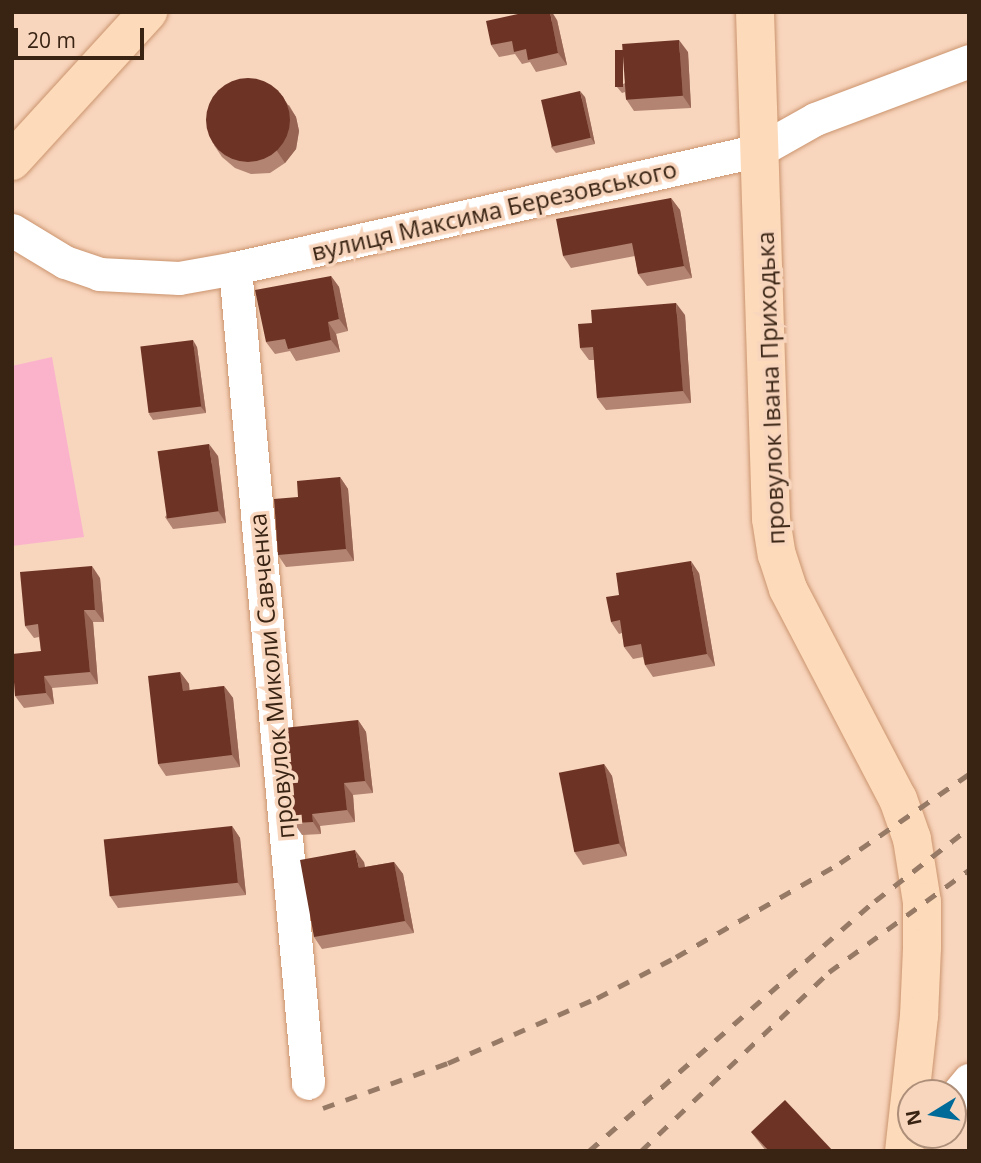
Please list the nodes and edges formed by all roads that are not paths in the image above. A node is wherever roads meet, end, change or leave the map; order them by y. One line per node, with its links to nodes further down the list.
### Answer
1 (148, 12): 5 (street)
2 (755, 12): 4 (street, провулок Івана Приходька)
3 (969, 61): 4 (street, вулиця Максима Березовського)
4 (760, 150): 7 (street, вулиця Максима Березовського); 8 (street, провулок Івана Приходька)
5 (12, 161)
6 (12, 230): 7 (street, вулиця Максима Березовського)
7 (235, 268): 9 (street, провулок Миколи Савченка)
8 (913, 1079)
9 (308, 1083)

